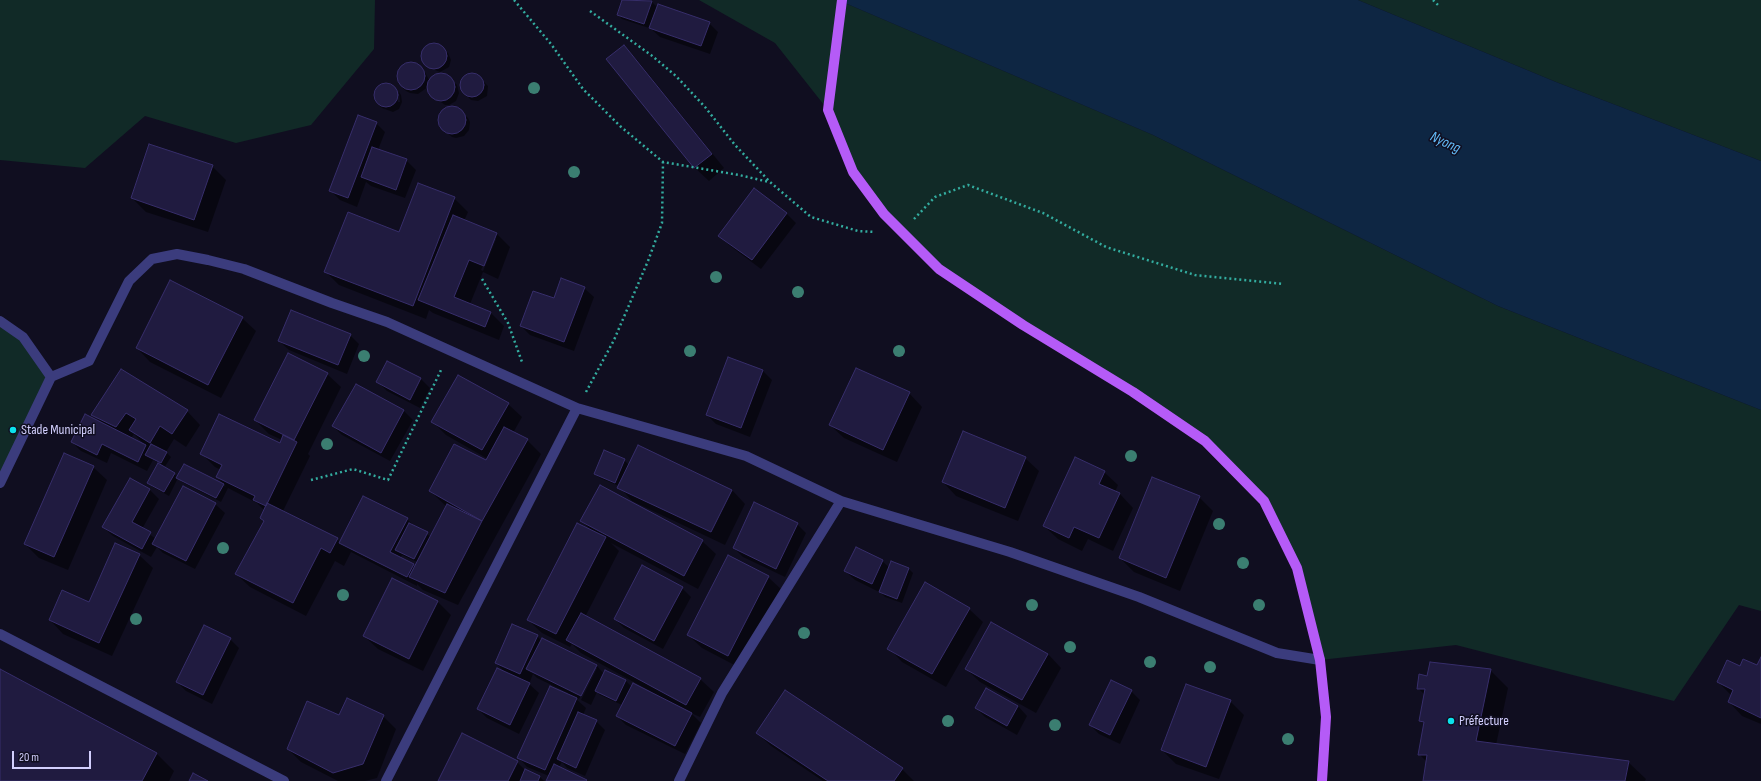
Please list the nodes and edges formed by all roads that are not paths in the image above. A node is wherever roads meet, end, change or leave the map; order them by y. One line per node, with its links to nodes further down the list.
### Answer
1 (842, 0): 8 (main road)
2 (0, 321): 3 (street)
3 (51, 377): 4 (street); 5 (street)
4 (577, 408): 6 (street); 10 (street)
5 (0, 483)
6 (841, 501): 8 (street); 11 (street)
7 (0, 634): 9 (street)
8 (1320, 660): 12 (main road)
9 (284, 781)
10 (386, 781)
11 (679, 781)
12 (1322, 781)

